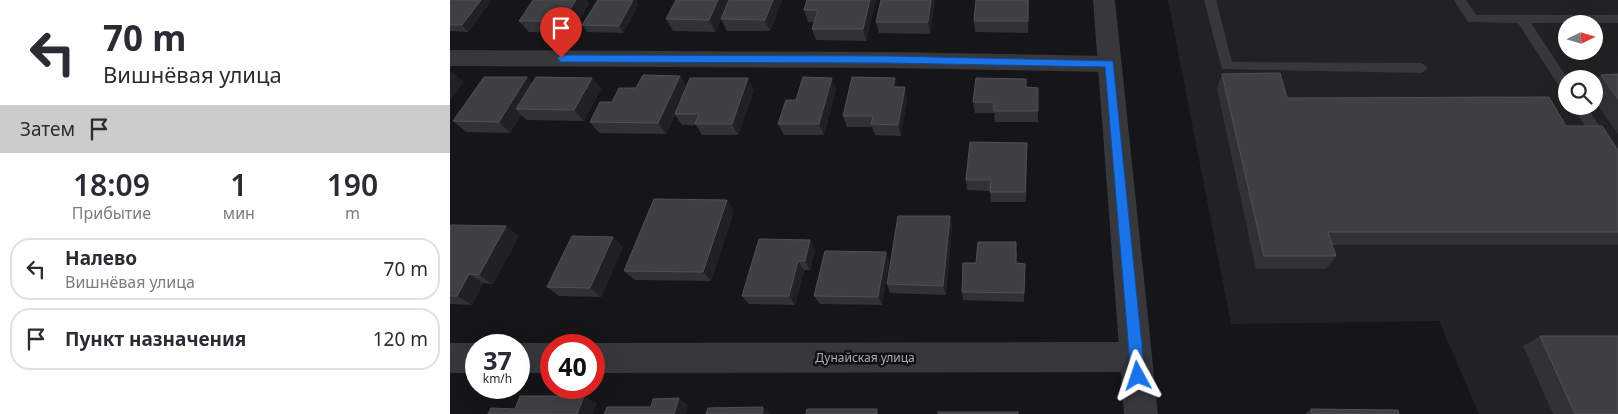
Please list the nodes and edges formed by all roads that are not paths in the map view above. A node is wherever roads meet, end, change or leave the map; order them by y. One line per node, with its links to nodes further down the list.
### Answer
1 (1104, 0): 7 (street)
2 (1210, 0): 8 (lane)
3 (1460, 0): 4 (lane)
4 (1522, 19): 5 (lane); 9 (lane)
5 (1618, 19)
6 (450, 58): 7 (street)
7 (1109, 64): 12 (street)
8 (1422, 68)
9 (1558, 74)
10 (1586, 115): 11 (lane)
11 (1618, 165)
12 (1136, 357): 15 (street, Дунайская улица); 16 (street)
13 (450, 358): 14 (street)
14 (465, 358)
15 (605, 358)
16 (1141, 414)

